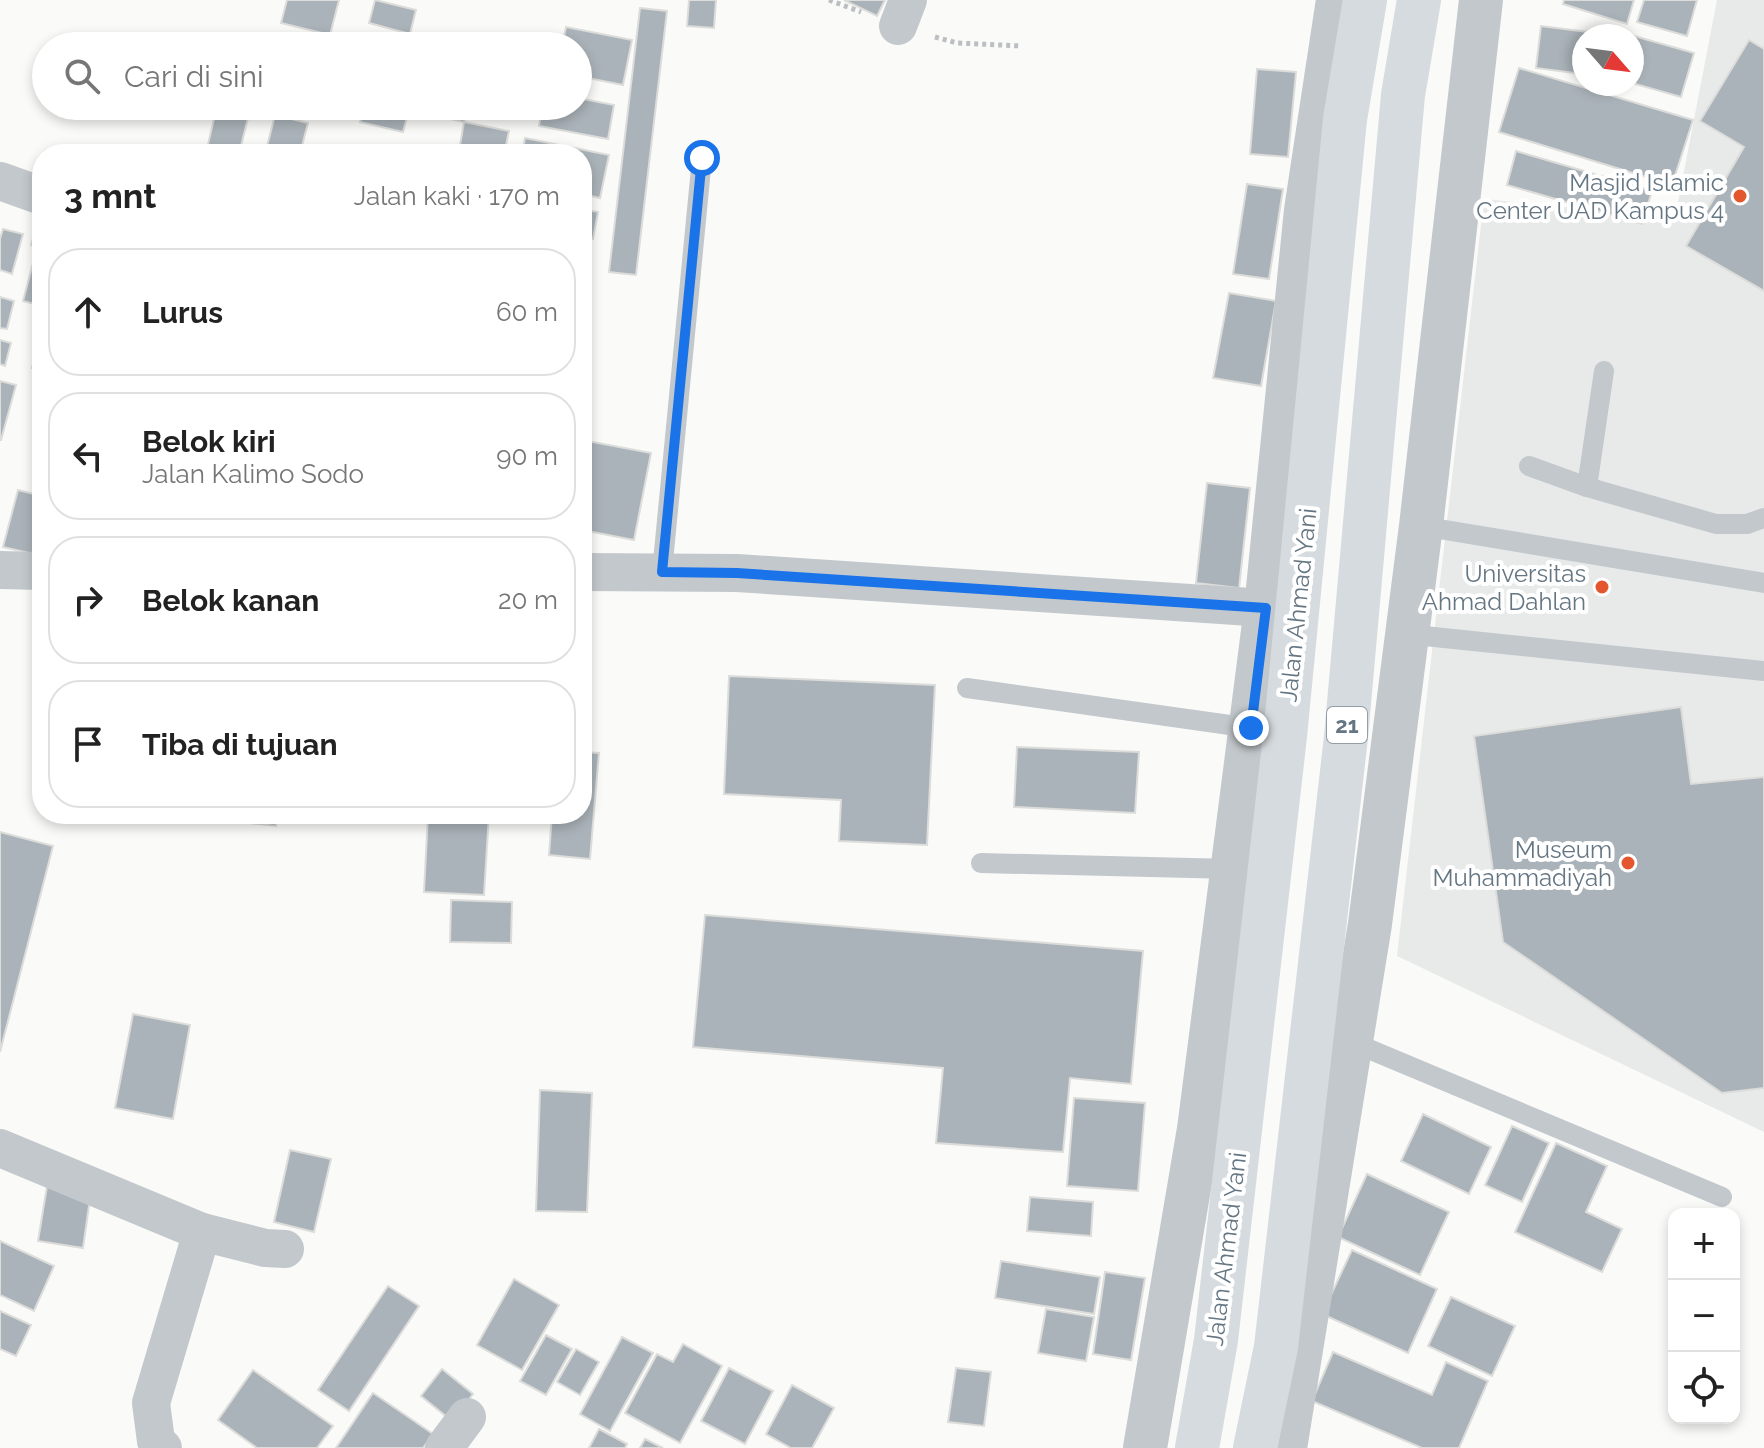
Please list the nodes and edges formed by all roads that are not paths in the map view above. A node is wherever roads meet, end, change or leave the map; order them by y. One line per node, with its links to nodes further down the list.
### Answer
1 (1338, 0): 18 (street)
2 (1365, 0): 22 (highway, Jalan Ahmad Yani)
3 (1419, 0): 23 (highway, 21)
4 (1481, 0): 12 (street)
5 (702, 158): 16 (lane)
6 (0, 181): 7 (street)
7 (32, 192)
8 (1604, 371): 10 (lane)
9 (1529, 466): 10 (lane)
10 (1587, 487): 11 (lane)
11 (1764, 518)
12 (1421, 526): 17 (lane); 19 (street)
13 (0, 570): 14 (street)
14 (32, 571)
15 (592, 572): 16 (street)
16 (662, 572): 18 (street)
17 (1764, 583)
18 (1266, 608): 22 (street)
19 (1405, 634): 20 (lane); 26 (street)
20 (1764, 671)
21 (967, 688): 22 (lane)
22 (1268, 732): 23 (highway); 25 (street); 35 (highway, Jalan Ahmad Yani)
23 (1346, 737): 36 (highway, 21)
24 (981, 863): 25 (lane)
25 (1232, 869): 34 (street)
26 (1352, 1042): 28 (lane); 37 (street)
27 (0, 1148): 29 (street)
28 (1722, 1197)
29 (202, 1232): 30 (street); 32 (street)
30 (285, 1249)
31 (467, 1417): 33 (street)
32 (163, 1448)
33 (444, 1448)
34 (1145, 1448)
35 (1197, 1448)
36 (1255, 1448)
37 (1285, 1448)

